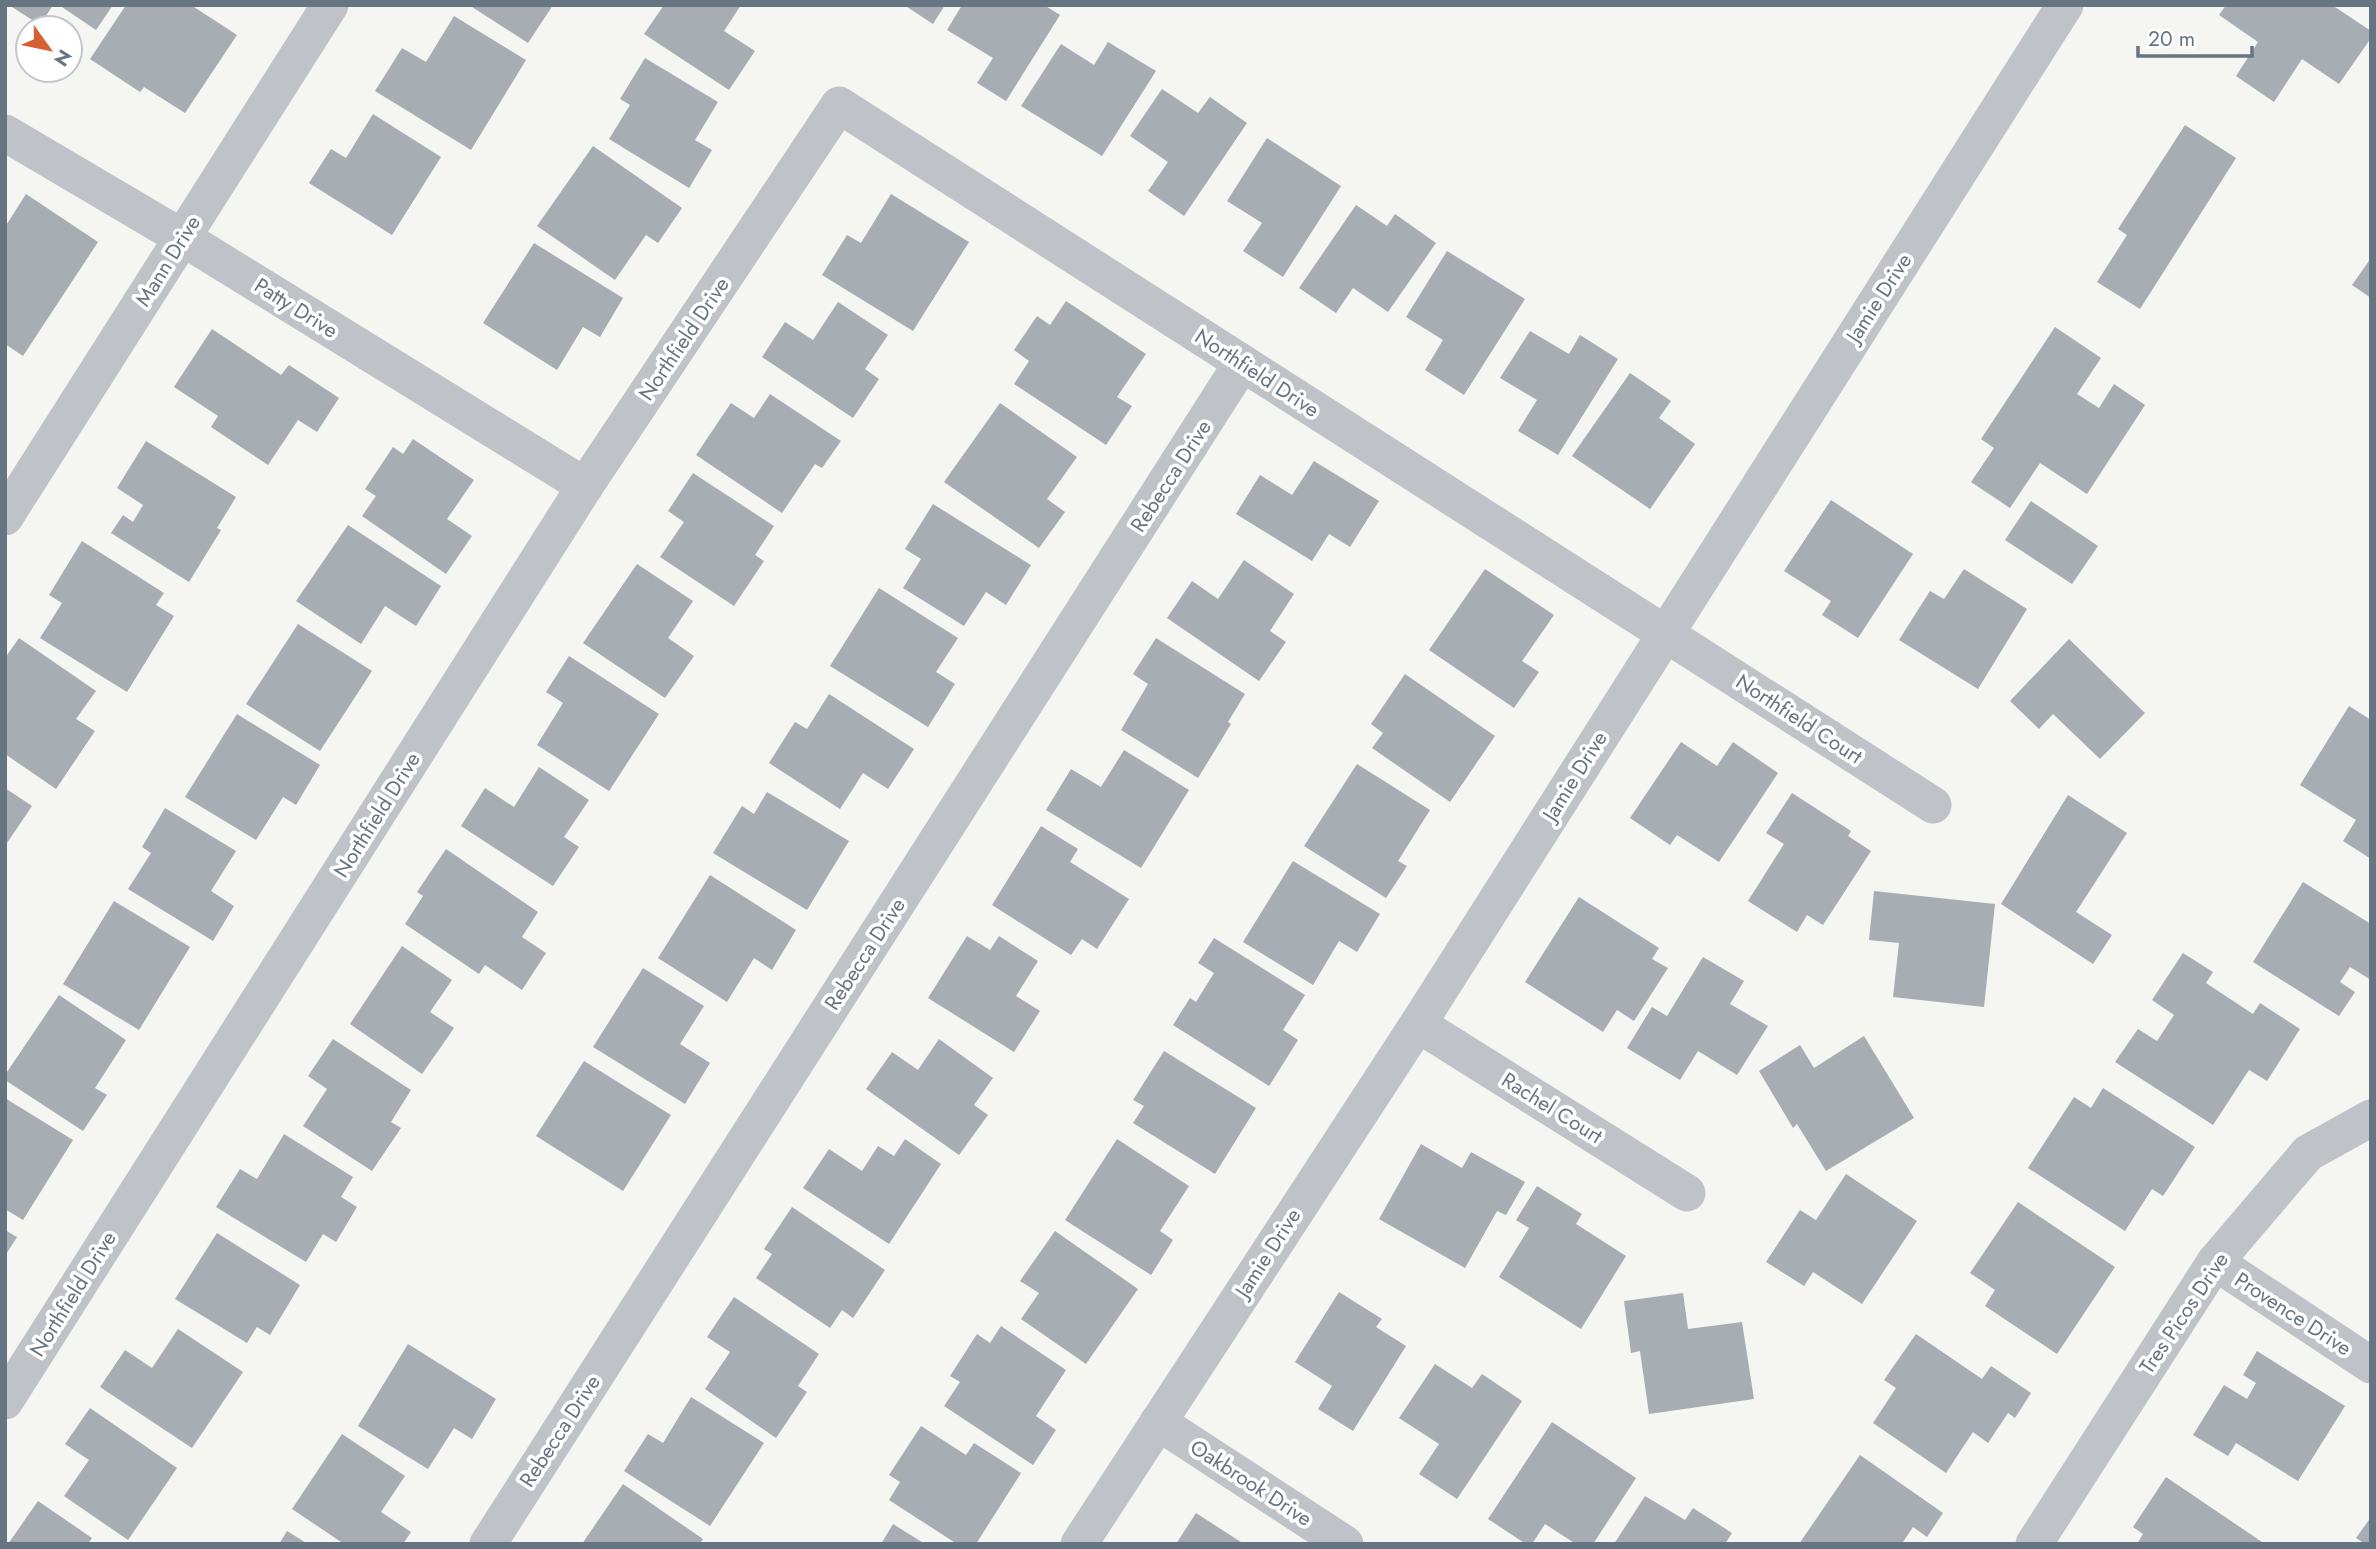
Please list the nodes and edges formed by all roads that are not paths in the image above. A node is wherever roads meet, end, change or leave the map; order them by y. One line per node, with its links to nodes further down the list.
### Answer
1 (330, 5): 4 (street, Mann Drive)
2 (2066, 5): 8 (street, Jamie Drive)
3 (5, 132): 4 (street, Patty Drive)
4 (183, 238): 6 (street, Patty Drive); 7 (street, Mann Drive)
5 (1242, 363): 6 (street, Northfield Drive); 8 (street, Northfield Drive); 17 (street, Rebecca Drive)
6 (585, 486): 15 (street, Northfield Drive)
7 (5, 517)
8 (1665, 633): 9 (street, Northfield Court); 10 (street, Jamie Drive)
9 (1933, 804)
10 (1418, 1024): 12 (street, Rachel Court); 16 (street, Jamie Drive)
11 (2371, 1118): 13 (street, Tres Picos Drive)
12 (1687, 1193)
13 (2215, 1262): 14 (street, Provence Drive); 20 (street, Tres Picos Drive)
14 (2371, 1365)
15 (5, 1402)
16 (1158, 1422): 18 (street, Jamie Drive); 19 (street, Oakbrook Drive)
17 (488, 1544)
18 (1079, 1544)
19 (1345, 1544)
20 (2034, 1544)

